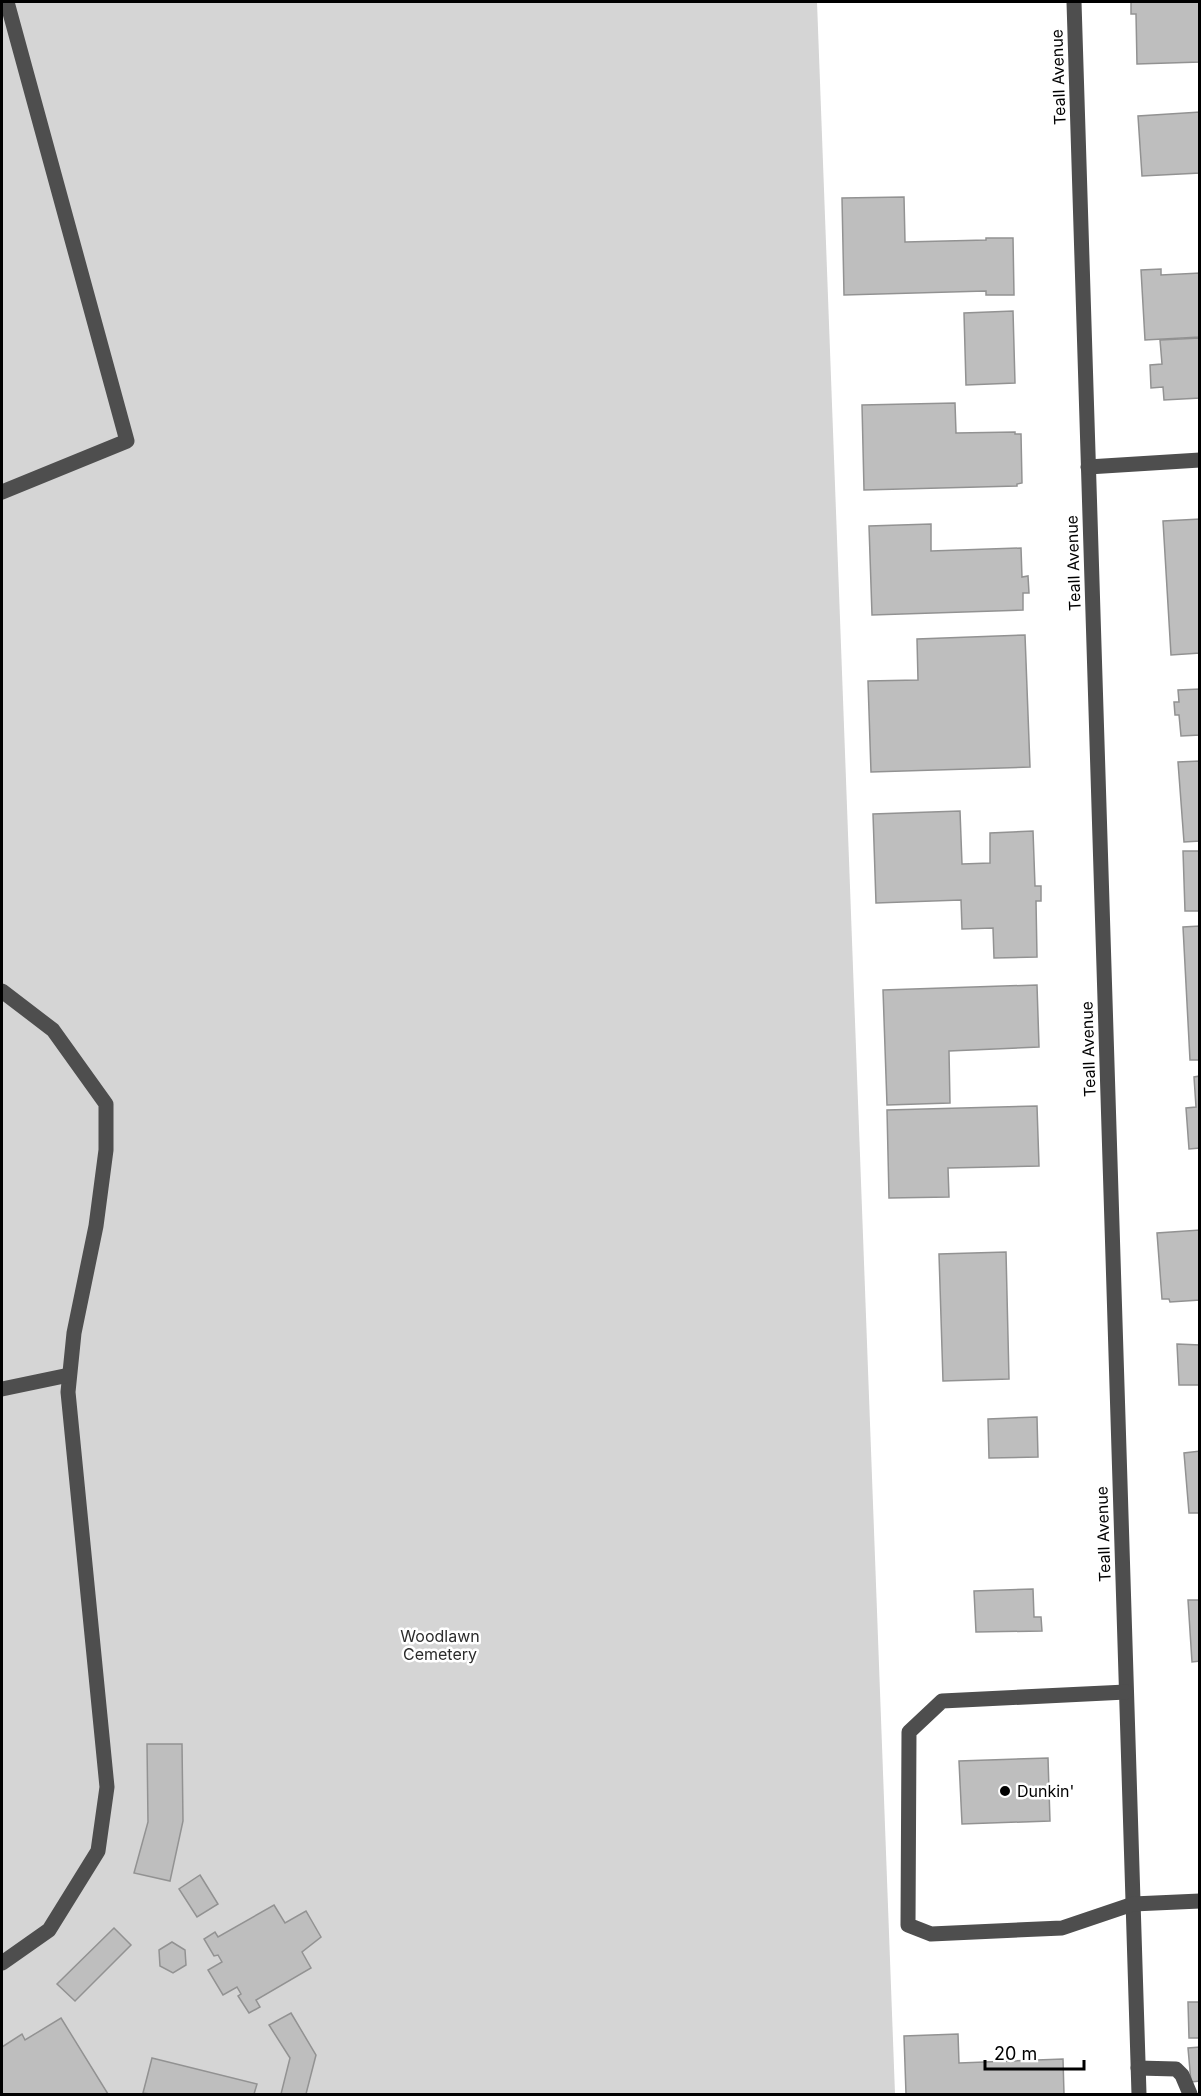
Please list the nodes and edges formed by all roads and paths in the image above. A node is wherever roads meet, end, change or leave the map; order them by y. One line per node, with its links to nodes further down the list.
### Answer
1 (7, 2): 5 (street)
2 (1074, 2): 4 (street, Teall Avenue)
3 (1200, 460): 4 (street)
4 (1088, 467): 9 (street, Teall Avenue)
5 (2, 492)
6 (2, 991): 7 (street)
7 (69, 1375): 8 (street); 12 (street)
8 (2, 1389)
9 (1126, 1692): 11 (street, Teall Avenue); 11 (street)
10 (1200, 1901): 11 (street)
11 (1133, 1904): 13 (street, Teall Avenue)
12 (2, 1963)
13 (1138, 2068): 14 (street, Teall Avenue); 15 (street)
14 (1139, 2094)
15 (1190, 2094)

